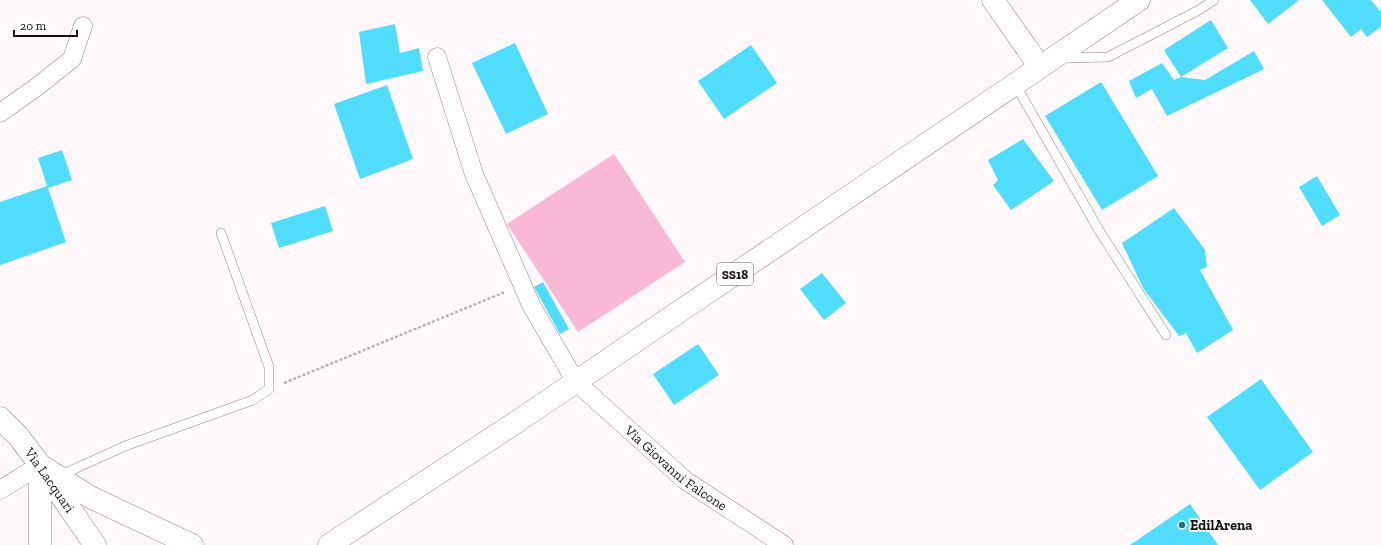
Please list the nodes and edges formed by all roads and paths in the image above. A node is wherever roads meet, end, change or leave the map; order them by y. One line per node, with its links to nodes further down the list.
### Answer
1 (993, 0): 6 (main road)
2 (1139, 0): 6 (main road, SS18)
3 (1214, 0): 6 (lane)
4 (83, 26): 8 (street)
5 (436, 57): 10 (street, Via Giovanni Falcone)
6 (1047, 63): 7 (main road, SS18)
7 (1015, 84): 11 (lane); 12 (main road, SS18)
8 (0, 112)
9 (221, 233): 13 (lane)
10 (522, 284): 12 (street, Via Giovanni Falcone); 13 (path)
11 (1166, 335)
12 (576, 382): 20 (main road, SS18); 21 (street, Via Giovanni Falcone)
13 (269, 389): 15 (lane)
14 (0, 418): 15 (main road, Via Lacquari)
15 (49, 471): 16 (street); 17 (main road); 18 (main road, Via Lacquari); 19 (main road)
16 (0, 490)
17 (40, 545)
18 (95, 545)
19 (192, 545)
20 (329, 545)
21 (784, 545)

